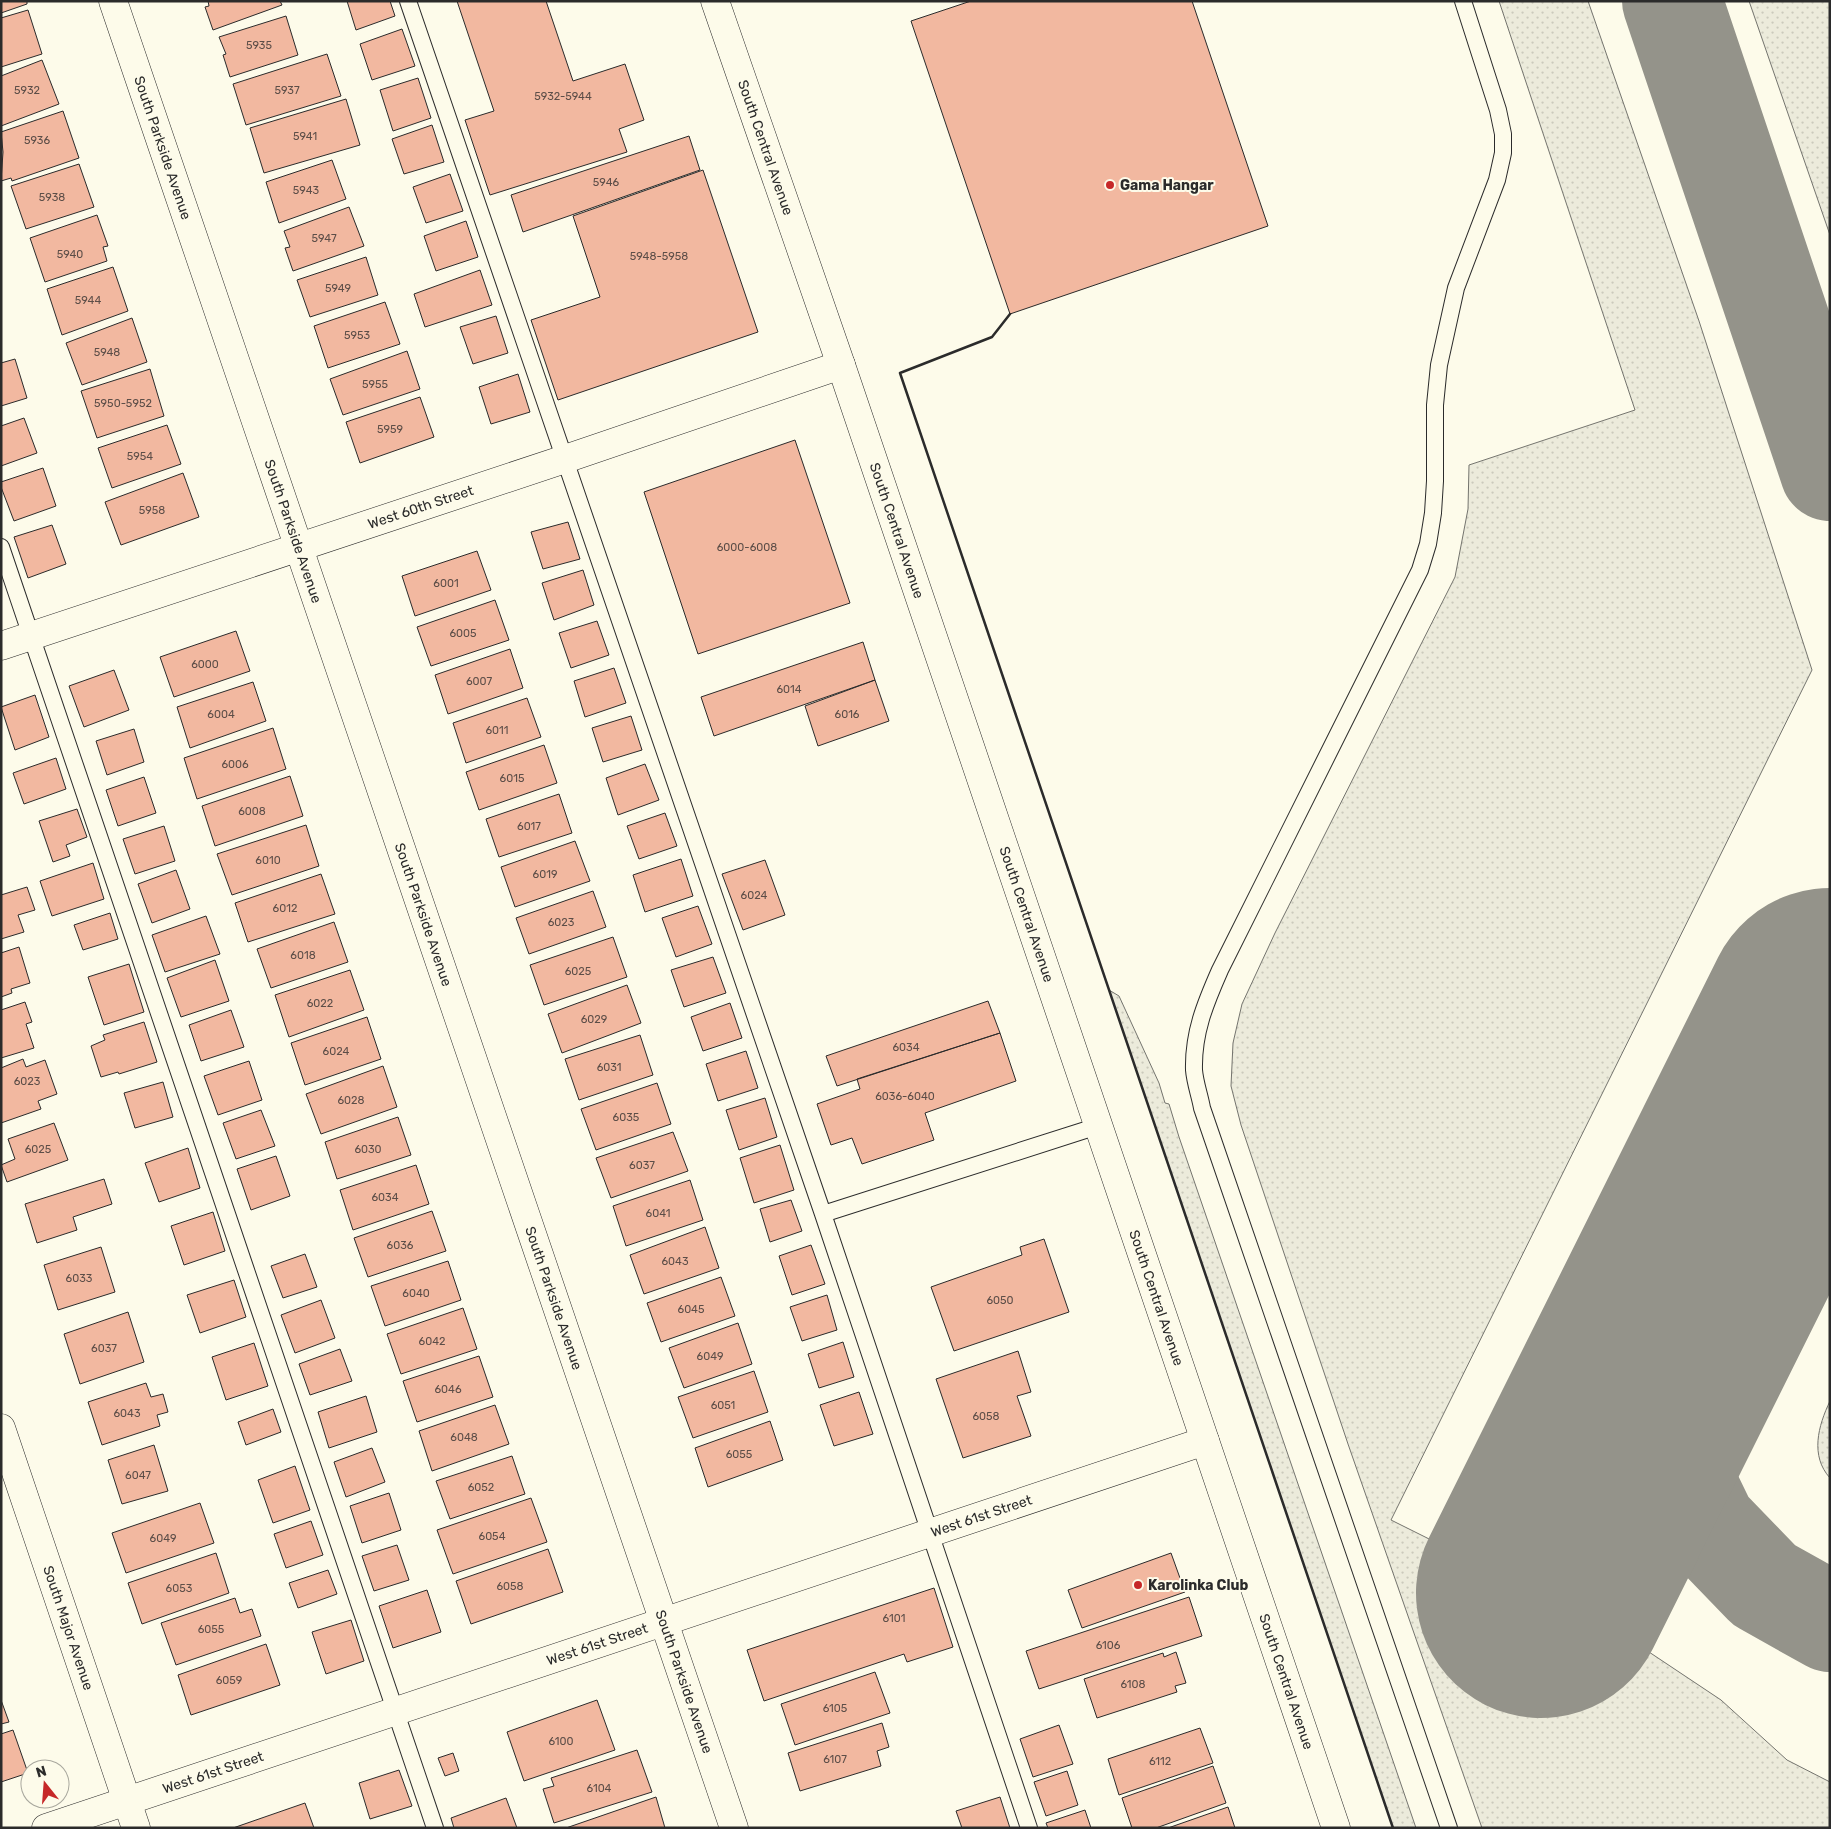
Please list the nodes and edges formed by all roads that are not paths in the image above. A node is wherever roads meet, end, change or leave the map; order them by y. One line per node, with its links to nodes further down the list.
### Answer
1 (113, 1): 8 (street, South Parkside Avenue)
2 (408, 1): 6 (lane)
3 (715, 1): 5 (street, South Central Avenue)
4 (1463, 1): 25 (lane)
5 (840, 365): 6 (street, West 60th Street); 11 (street, South Central Avenue)
6 (565, 460): 8 (street, West 60th Street); 12 (lane)
7 (1, 547): 9 (lane)
8 (299, 547): 9 (street, West 60th Street); 16 (street, South Parkside Avenue)
9 (31, 636): 10 (street, West 60th Street); 17 (lane)
10 (1, 646)
11 (1098, 1126): 12 (lane); 14 (street, South Central Avenue)
12 (823, 1214): 15 (lane)
13 (1, 1428): 18 (street, South Major Avenue)
14 (1205, 1441): 15 (street, West 61st Street); 24 (street, South Central Avenue)
15 (930, 1533): 16 (street, West 61st Street); 23 (lane)
16 (664, 1622): 17 (street, West 61st Street); 22 (street, South Parkside Avenue)
17 (396, 1712): 18 (street, West 61st Street); 21 (lane)
18 (127, 1801): 19 (street, West 61st Street); 20 (street, South Major Avenue)
19 (46, 1828)
20 (136, 1828)
21 (435, 1828)
22 (734, 1828)
23 (1029, 1828)
24 (1336, 1828)
25 (1449, 1828)

